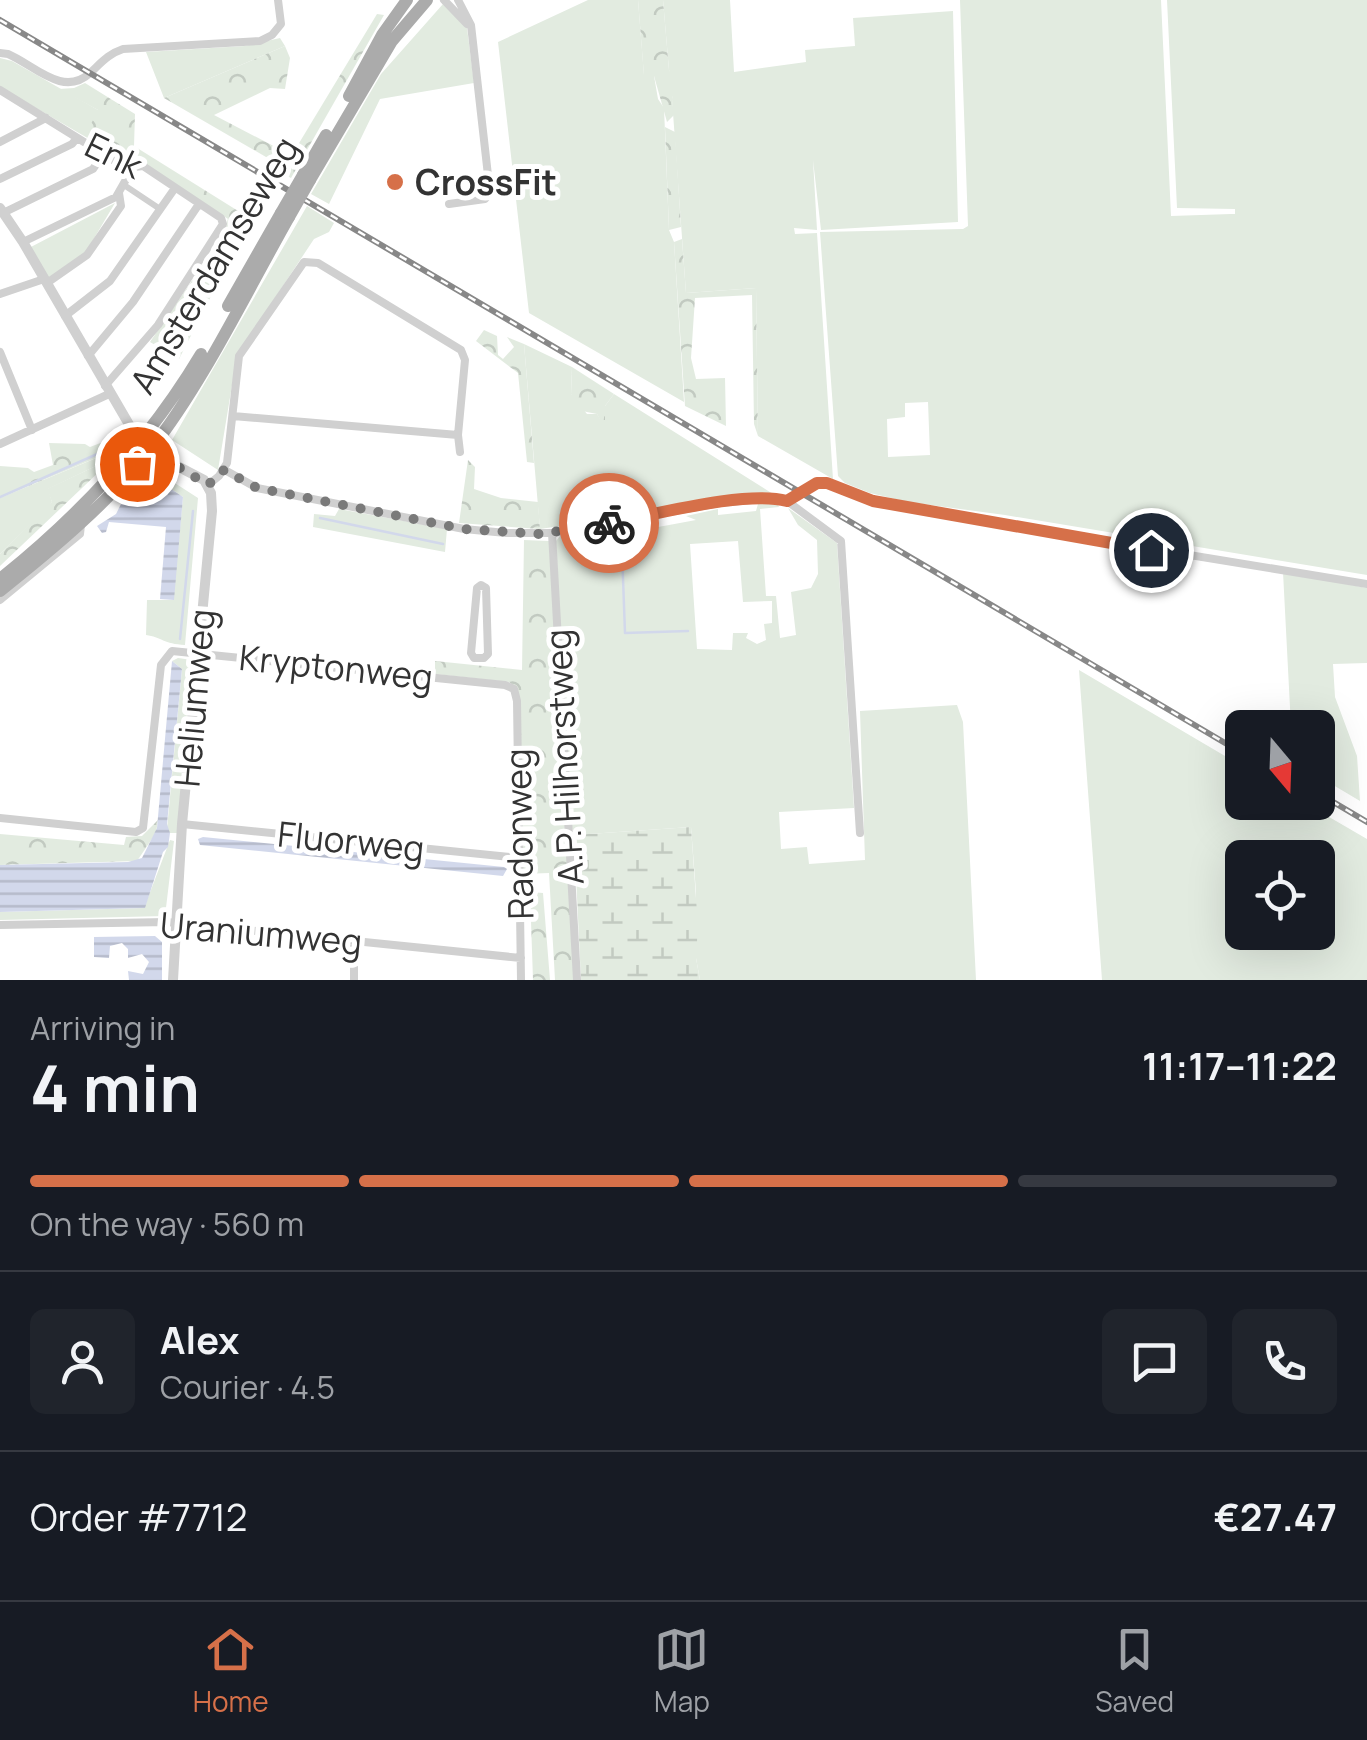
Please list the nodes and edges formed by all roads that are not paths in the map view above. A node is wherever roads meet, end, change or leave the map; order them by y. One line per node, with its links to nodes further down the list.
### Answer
1 (278, 0): 7 (street)
2 (407, 0): 16 (main road, Amsterdamseweg)
3 (427, 0): 16 (main road, Amsterdamseweg)
4 (444, 0): 6 (street)
5 (458, 0): 6 (street)
6 (471, 32): 21 (street)
7 (0, 53)
8 (0, 90): 9 (street, Enk)
9 (12, 98): 10 (street); 11 (street, Enk)
10 (0, 104)
11 (46, 118): 12 (street, Enk); 13 (street)
12 (77, 138): 14 (street, Enk); 17 (street)
13 (0, 142)
14 (103, 154): 15 (street, Enk); 22 (street)
15 (132, 169): 18 (street, Enk); 19 (street)
16 (307, 177): 35 (main road, Amsterdamseweg, bridge)
17 (0, 179)
18 (175, 188): 20 (street, Enk); 23 (street)
19 (122, 189): 23 (street); 24 (street); 25 (street)
20 (199, 204): 29 (street); 30 (street, Enk)
21 (449, 204)
22 (2, 210): 24 (street)
23 (160, 210): 27 (street)
24 (24, 242): 25 (street)
25 (45, 281): 26 (street); 27 (street)
26 (0, 294)
27 (66, 316): 29 (street)
28 (0, 352): 32 (street)
29 (88, 356): 30 (street)
30 (107, 390): 32 (street); 35 (street)
31 (233, 416): 33 (street); 33 (street); 37 (street)
32 (32, 430): 34 (street)
33 (458, 434): 36 (street)
34 (0, 444)
35 (145, 445): 38 (street); 40 (main road, Amsterdamseweg); 42 (main road, Amsterdamseweg)
36 (460, 452)
37 (224, 470): 38 (street); 41 (street)
38 (208, 485): 48 (street, Heliumweg)
39 (787, 501): 41 (street); 43 (street); 54 (street)
40 (82, 520): 44 (main road, Amsterdamseweg); 45 (street, Amsterdamseweg)
41 (552, 533): 63 (street, A.P. Hilhorstweg)
42 (0, 579)
43 (1367, 584)
44 (0, 591)
45 (0, 600)
46 (474, 625): 47 (street, Kryptonweg); 47 (street, Kryptonweg); 49 (street, Kryptonweg)
47 (487, 625): 49 (street, Kryptonweg)
48 (197, 652): 50 (street, Kryptonweg); 52 (street); 53 (street, Heliumweg)
49 (477, 658): 50 (street, Kryptonweg)
50 (475, 682): 51 (street, Kryptonweg)
51 (514, 689): 55 (street, Radonweg)
52 (0, 818)
53 (182, 824): 55 (street, Fluorweg); 56 (street, Heliumweg)
54 (860, 834)
55 (519, 858): 59 (street, Radonweg)
56 (175, 923): 57 (street, Uraniumweg); 58 (street, Uraniumweg); 60 (street, Heliumweg)
57 (0, 925)
58 (354, 941): 59 (street, Uraniumweg); 61 (street)
59 (521, 958): 62 (street, Radonweg)
60 (172, 980)
61 (354, 980)
62 (521, 980)
63 (577, 980)

